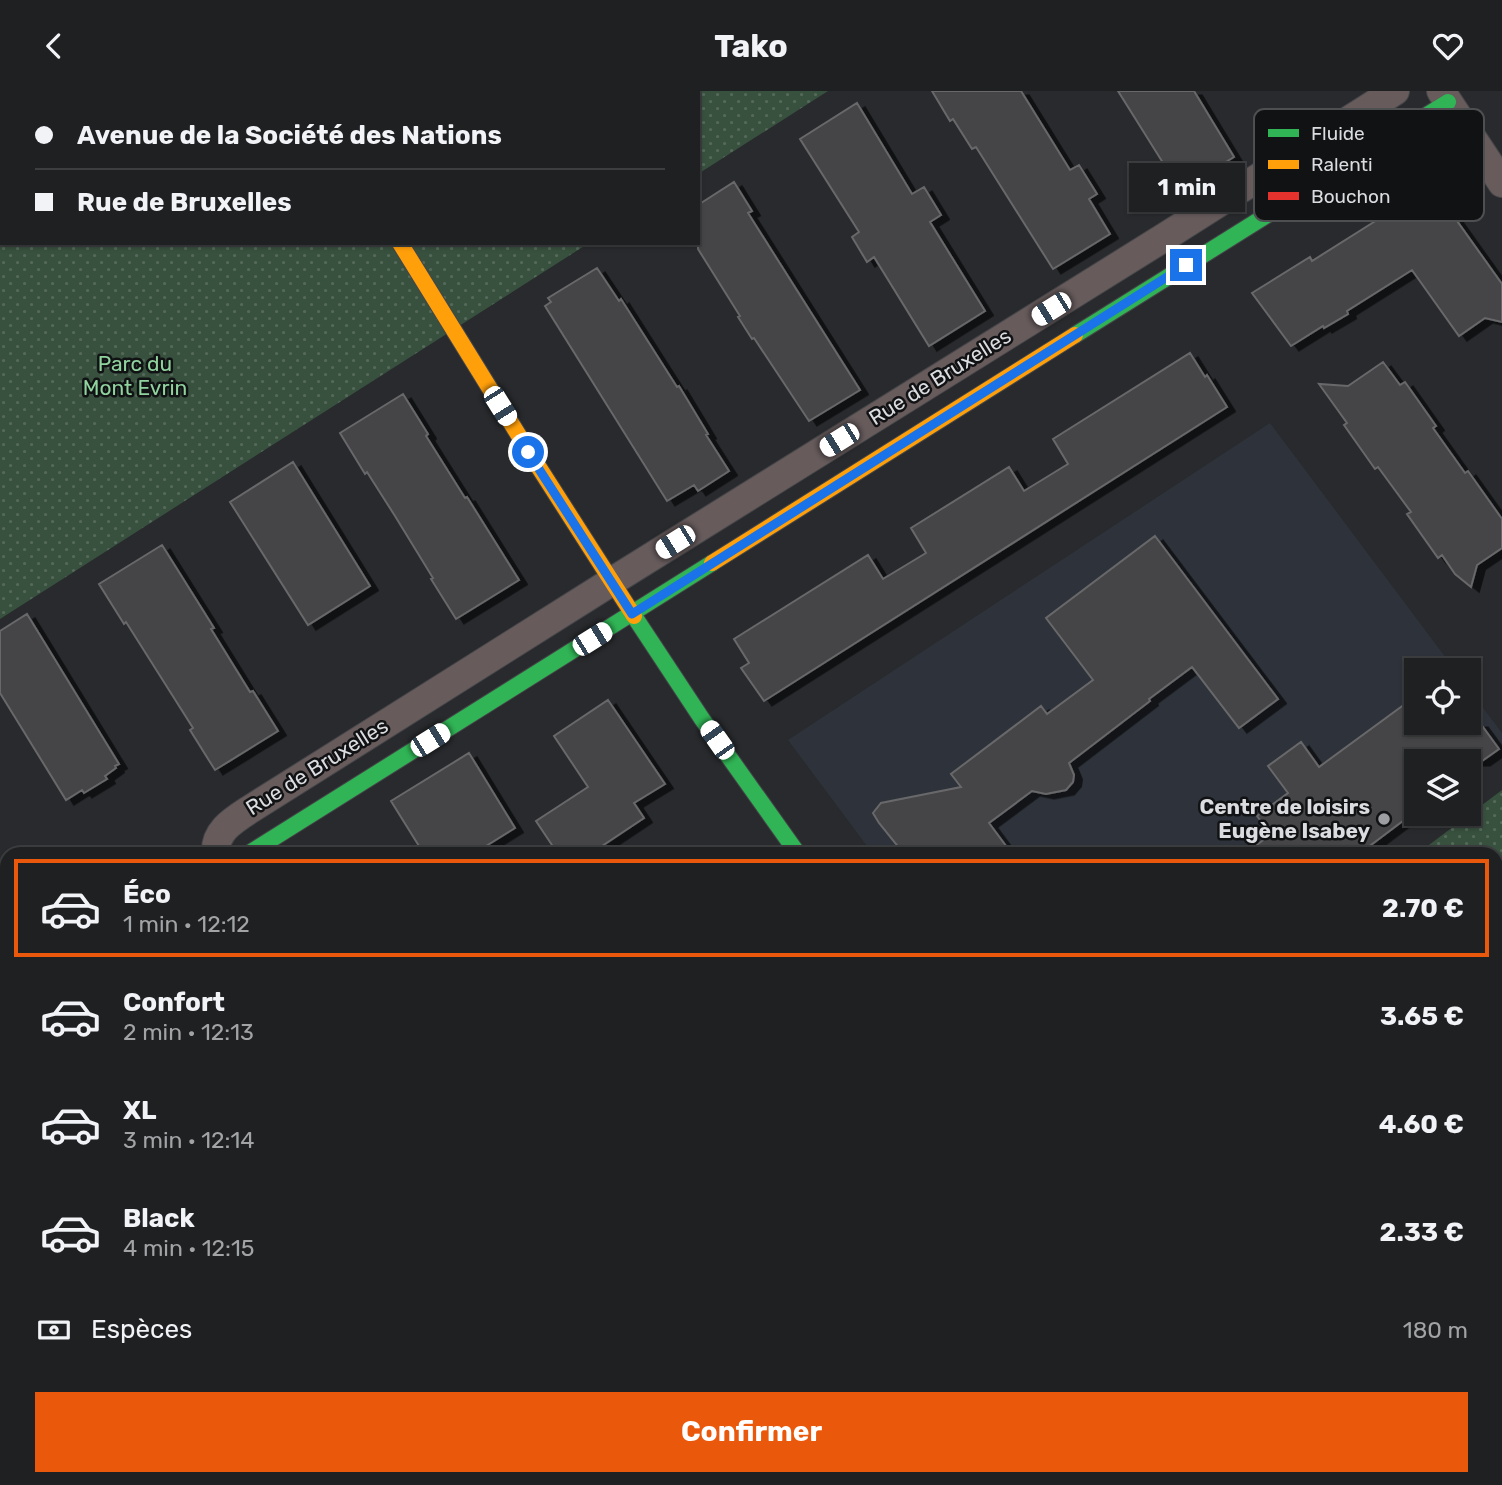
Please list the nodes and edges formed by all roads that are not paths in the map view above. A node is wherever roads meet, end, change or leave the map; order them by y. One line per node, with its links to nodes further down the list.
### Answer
1 (1395, 91): 3 (street, Rue de Bruxelles)
2 (1444, 97): 4 (street, Rue de Bruxelles)
3 (1367, 109)
4 (1425, 109)
5 (1484, 156): 7 (street)
6 (1254, 180): 10 (street, Rue de Bruxelles)
7 (1502, 183)
8 (1254, 218): 11 (street, Rue de Bruxelles)
9 (401, 245): 10 (street)
10 (611, 582): 11 (street); 12 (street, Rue de Bruxelles)
11 (632, 614): 13 (street, Rue de Bruxelles); 14 (street)
12 (216, 847)
13 (259, 847)
14 (793, 847)

